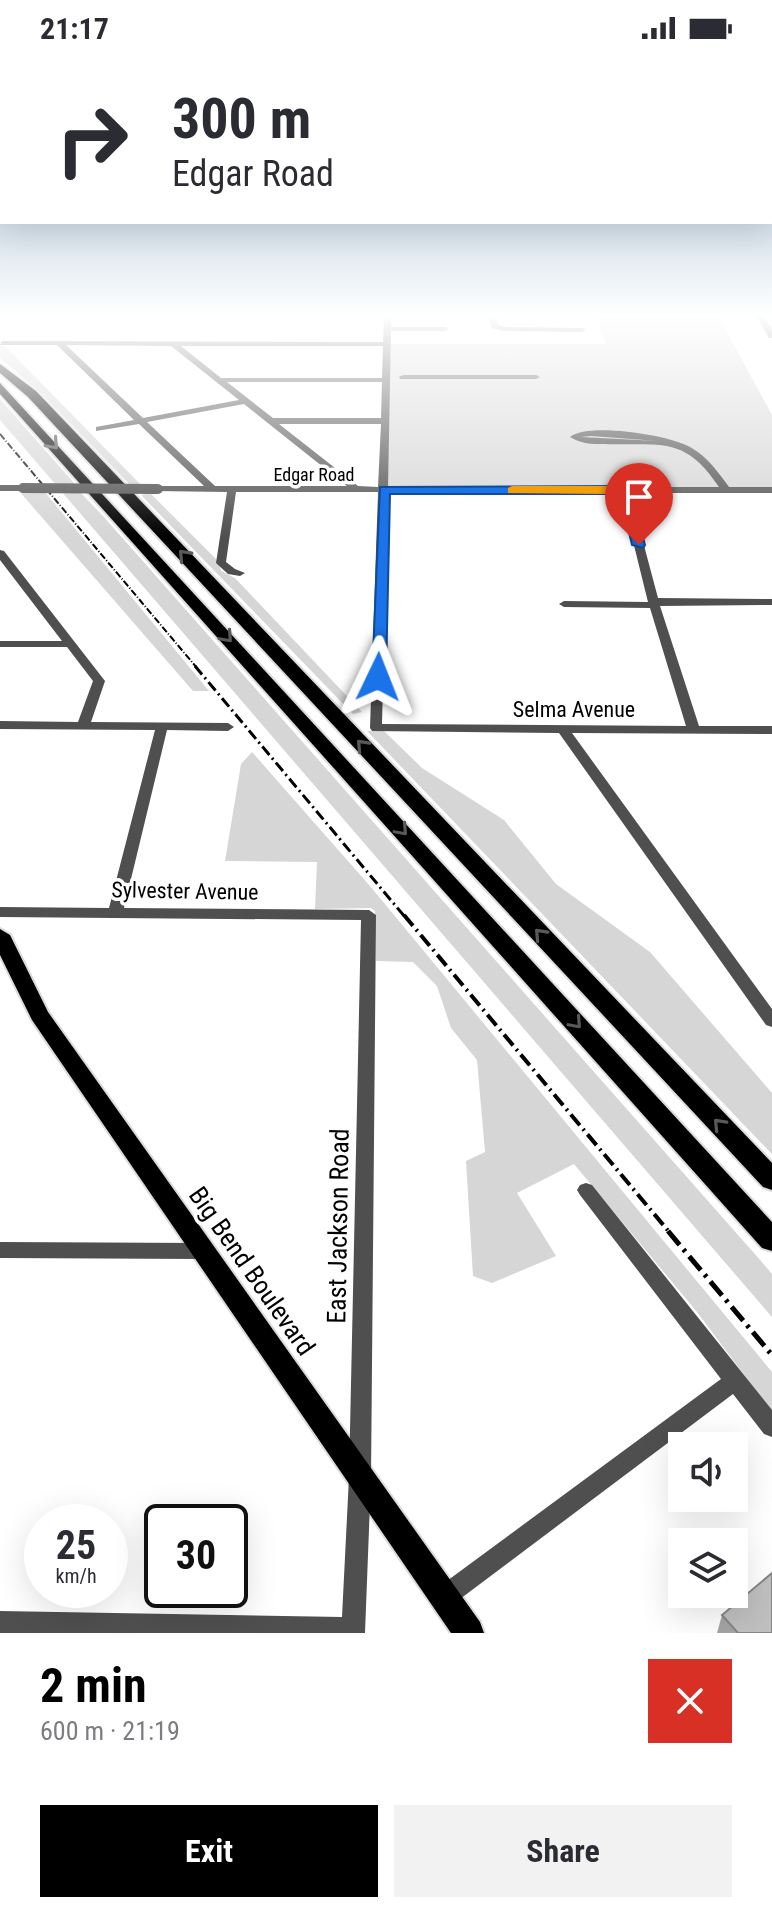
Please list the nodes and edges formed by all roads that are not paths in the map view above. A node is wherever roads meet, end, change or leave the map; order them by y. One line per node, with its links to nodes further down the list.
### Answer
1 (2, 390): 41 (highway, one-way to 41)
2 (25, 390): 39 (highway, one-way to 2)
3 (109, 390): 7 (street)
4 (232, 390): 6 (street)
5 (386, 390): 9 (street)
6 (246, 401): 7 (street); 8 (street)
7 (142, 421): 10 (street); 13 (street)
8 (272, 421): 9 (street); 15 (street)
9 (385, 421): 16 (street)
10 (99, 429)
11 (677, 444): 11 (street); 18 (street)
12 (0, 488): 13 (street, Edgar Road, bridge)
13 (212, 489): 14 (street, Edgar Road)
14 (232, 489): 15 (street, Edgar Road); 21 (street)
15 (357, 490): 16 (street, Edgar Road)
16 (384, 490): 17 (street, Edgar Road); 31 (street, Selma Avenue)
17 (625, 490): 18 (street, Edgar Road); 23 (street)
18 (726, 490): 19 (street, Edgar Road)
19 (772, 490)
20 (0, 553): 26 (street)
21 (240, 573)
22 (772, 602): 23 (street)
23 (654, 603): 24 (street); 32 (street)
24 (564, 604)
25 (0, 644): 26 (street)
26 (68, 644): 28 (street)
27 (0, 725): 28 (street)
28 (83, 726): 29 (street)
29 (162, 726): 30 (street); 35 (street)
30 (228, 727)
31 (562, 728): 32 (street, Selma Avenue); 38 (street)
32 (694, 730): 33 (street, Selma Avenue)
33 (772, 730)
34 (0, 912): 35 (street, Sylvester Avenue)
35 (115, 913): 36 (street, Sylvester Avenue)
36 (369, 915): 46 (street, East Jackson Road)
37 (0, 935): 43 (main road, Big Bend Boulevard)
38 (772, 1021)
39 (772, 1180)
40 (586, 1190): 44 (street)
41 (772, 1240)
42 (0, 1250): 43 (street)
43 (201, 1251): 46 (main road, Big Bend Boulevard)
44 (736, 1380): 45 (street); 47 (street)
45 (772, 1427)
46 (360, 1477): 47 (main road, Big Bend Boulevard); 49 (street, East Jackson Road)
47 (444, 1597): 50 (main road, Big Bend Boulevard)
48 (0, 1623): 49 (street)
49 (353, 1631)
50 (469, 1633)

